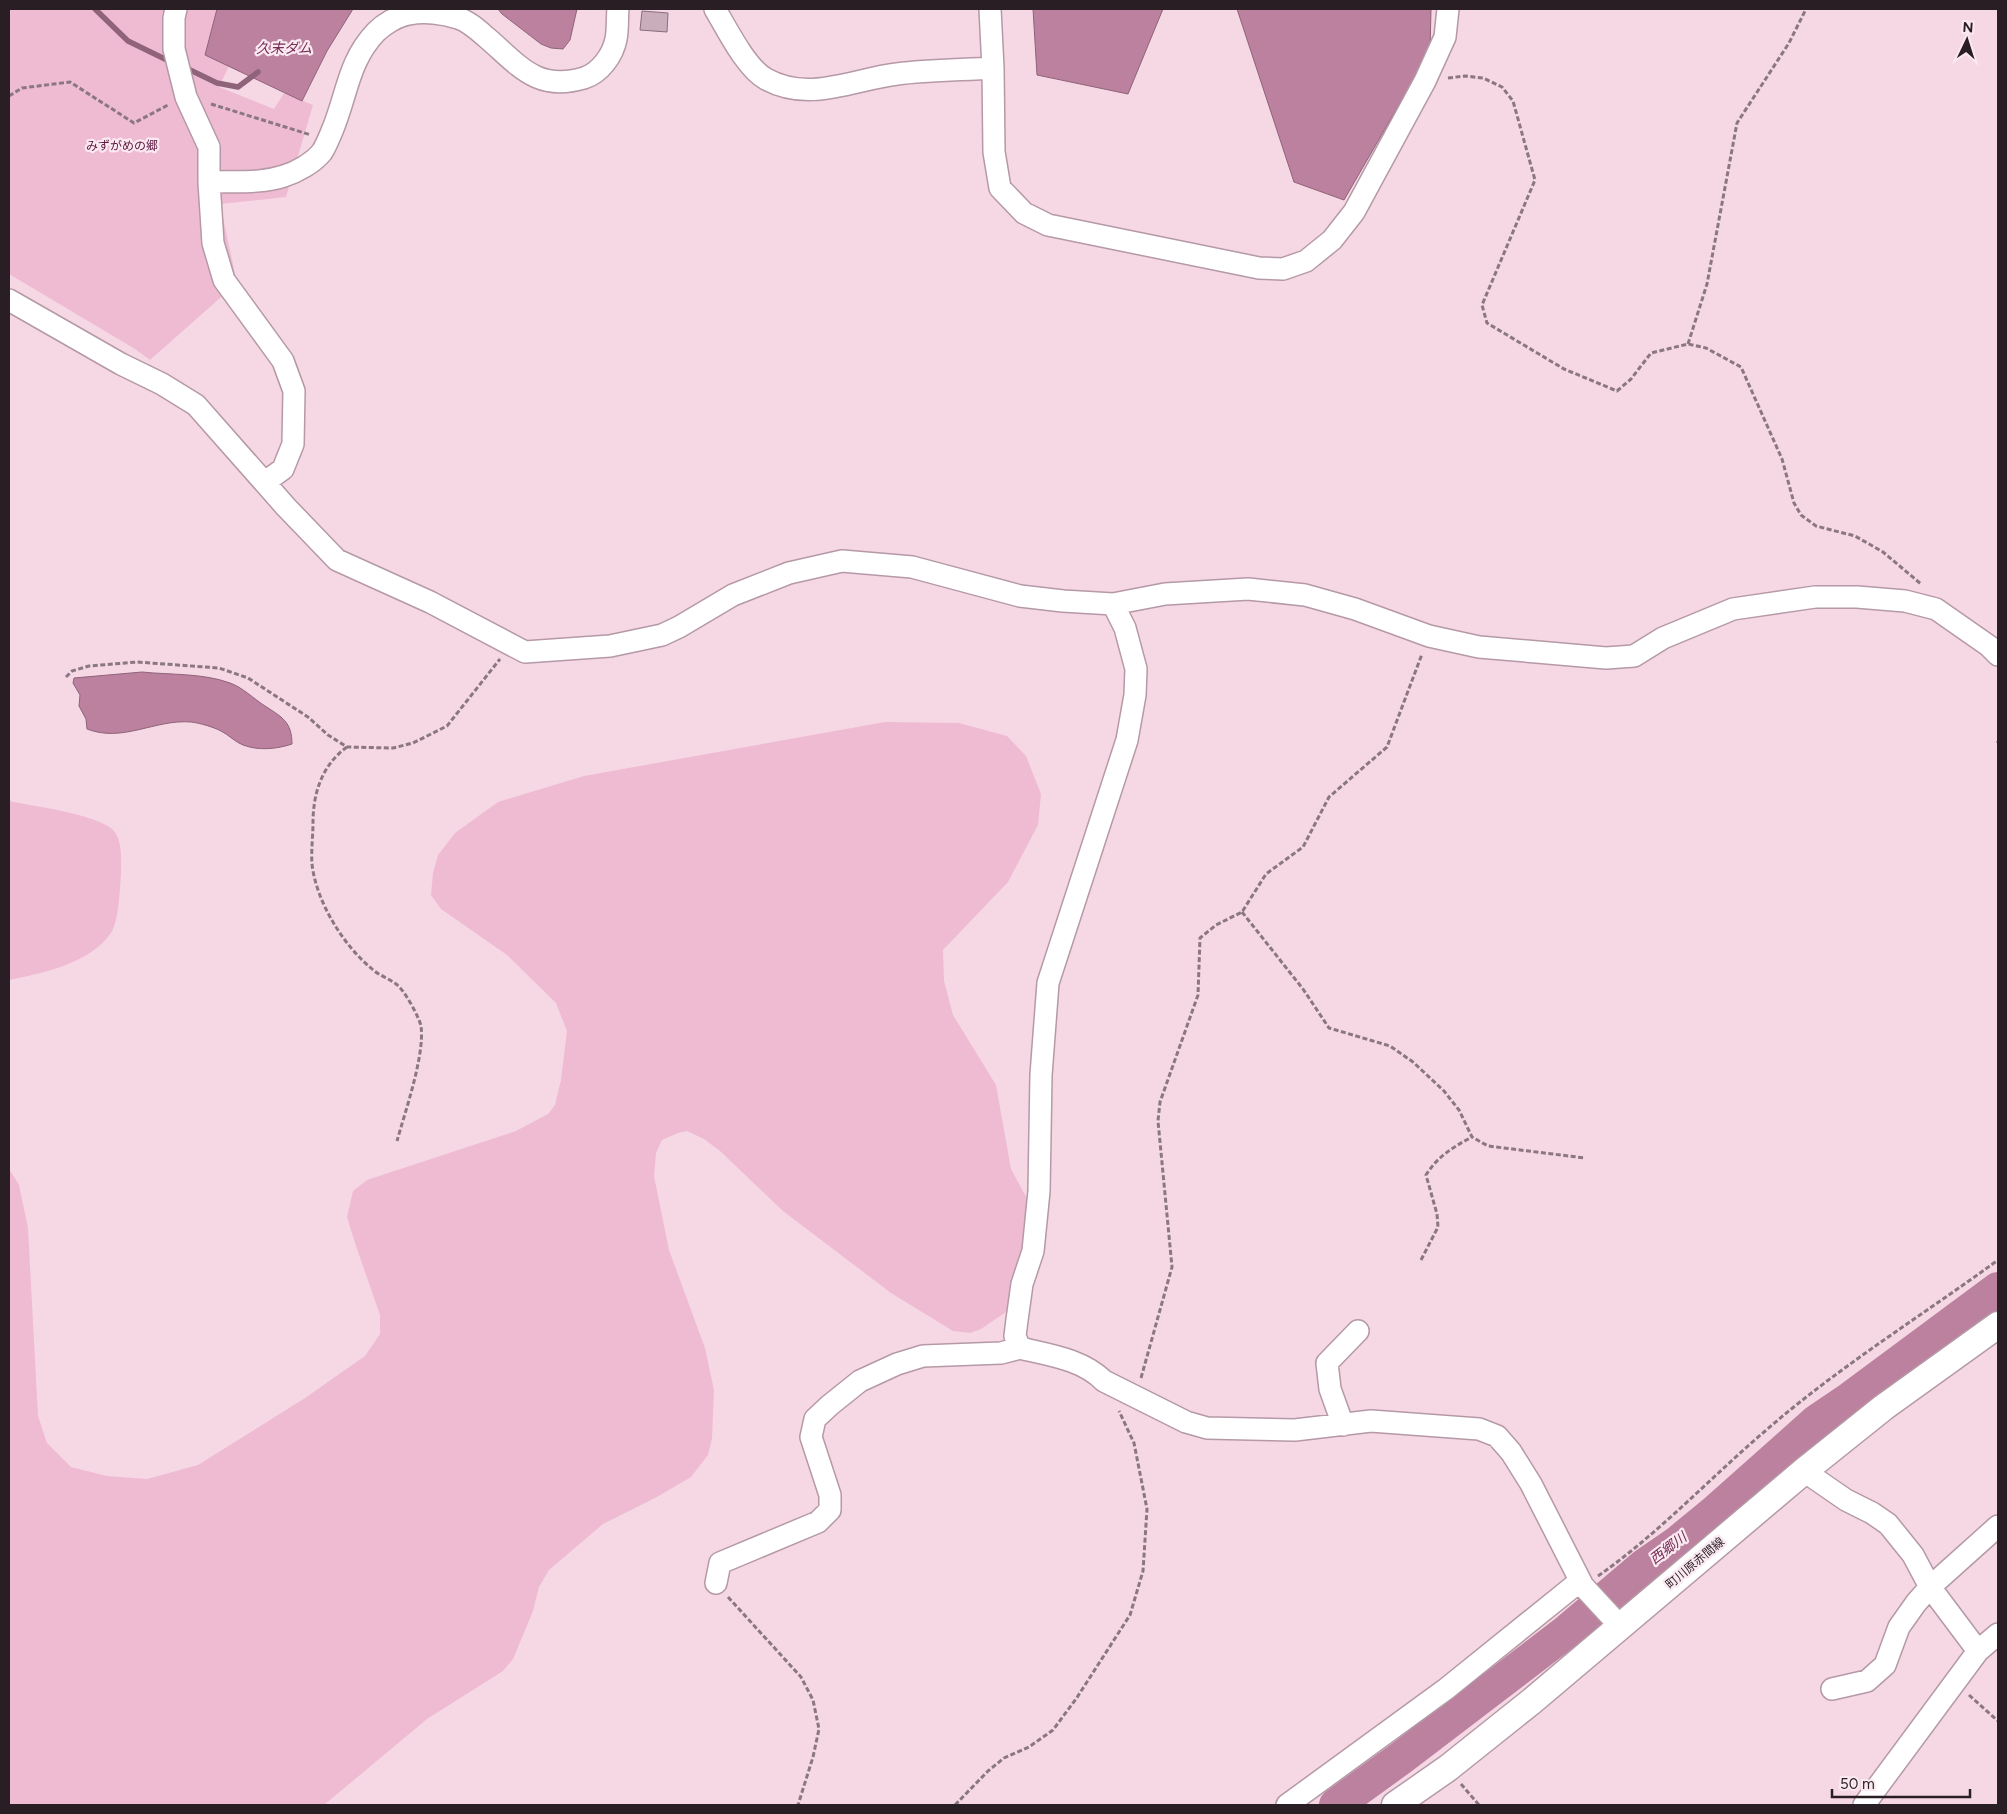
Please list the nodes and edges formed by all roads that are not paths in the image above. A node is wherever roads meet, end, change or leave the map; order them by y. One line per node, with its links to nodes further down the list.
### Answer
1 (176, 9): 7 (street)
2 (618, 9): 7 (street)
3 (715, 9): 6 (street)
4 (990, 9): 6 (street)
5 (1448, 9): 6 (street)
6 (992, 68)
7 (209, 182): 9 (street)
8 (9, 300): 9 (street)
9 (265, 482): 10 (street)
10 (1113, 604): 11 (street); 14 (street)
11 (1998, 656)
12 (1998, 1325): 16 (main road, 町川原赤間線)
13 (1358, 1331): 15 (street)
14 (1020, 1348): 15 (street); 19 (street)
15 (1343, 1425): 18 (street)
16 (1804, 1472): 20 (street); 21 (main road, 町川原赤間線)
17 (1998, 1526): 20 (street)
18 (1582, 1583): 21 (street); 25 (street)
19 (716, 1584)
20 (1930, 1587): 23 (street); 24 (street)
21 (1614, 1620): 26 (main road, 町川原赤間線)
22 (1998, 1634): 23 (street)
23 (1978, 1651): 27 (street)
24 (1832, 1689)
25 (1287, 1805)
26 (1395, 1805)
27 (1864, 1805)

